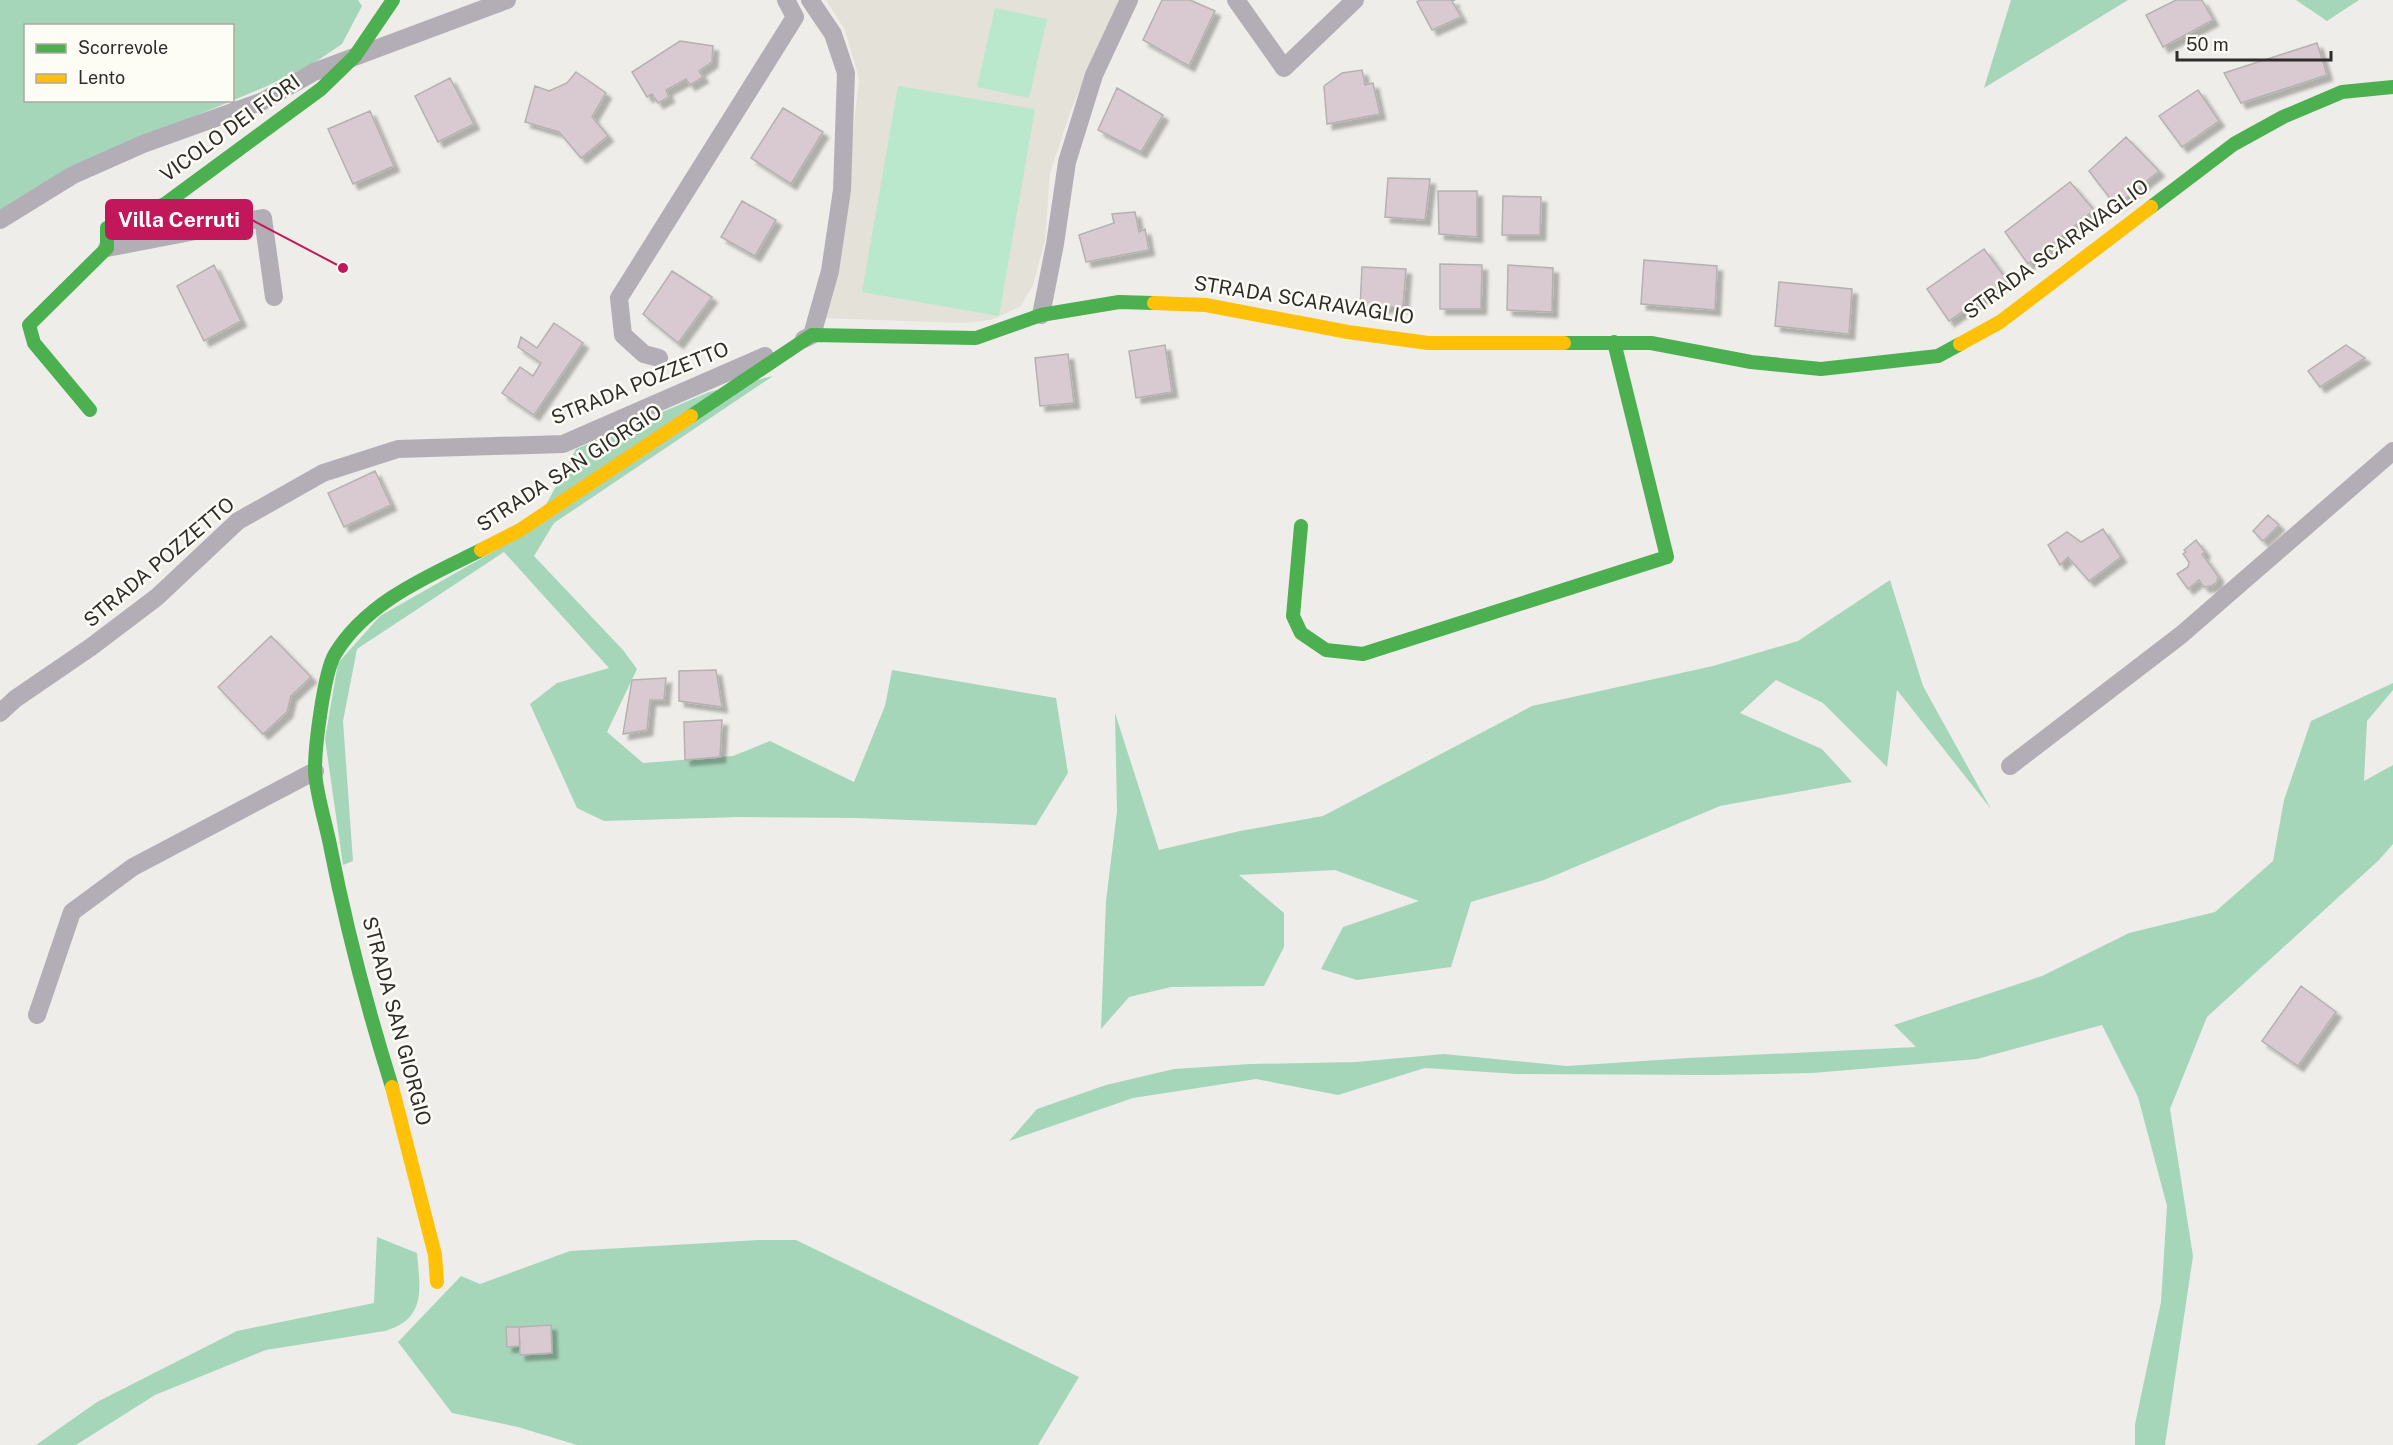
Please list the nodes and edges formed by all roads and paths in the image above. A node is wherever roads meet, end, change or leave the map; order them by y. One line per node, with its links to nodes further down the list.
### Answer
1 (393, 0): 8 (street)
2 (507, 0): 8 (street)
3 (786, 0): 16 (street, STRADA POZZETTO)
4 (810, 0): 14 (street)
5 (1129, 0): 13 (street)
6 (1236, 0): 7 (street)
7 (1355, 0)
8 (355, 57): 10 (street); 11 (street, VICOLO DEI FIORI)
9 (2393, 87): 15 (street, STRADA SCARAVAGLIO)
10 (0, 220)
11 (107, 248): 12 (street); 17 (street, VICOLO DEI FIORI)
12 (274, 297)
13 (1041, 315): 14 (street, STRADA SCARAVAGLIO); 15 (street, STRADA SCARAVAGLIO)
14 (812, 335): 20 (street, STRADA POZZETTO); 22 (street, STRADA SAN GIORGIO)
15 (1614, 342): 19 (street)
16 (659, 358)
17 (90, 410)
18 (2393, 451): 21 (street)
19 (1301, 526)
20 (0, 713)
21 (2010, 766)
22 (315, 771): 23 (street); 24 (street, STRADA SAN GIORGIO)
23 (37, 1015)
24 (437, 1282)

